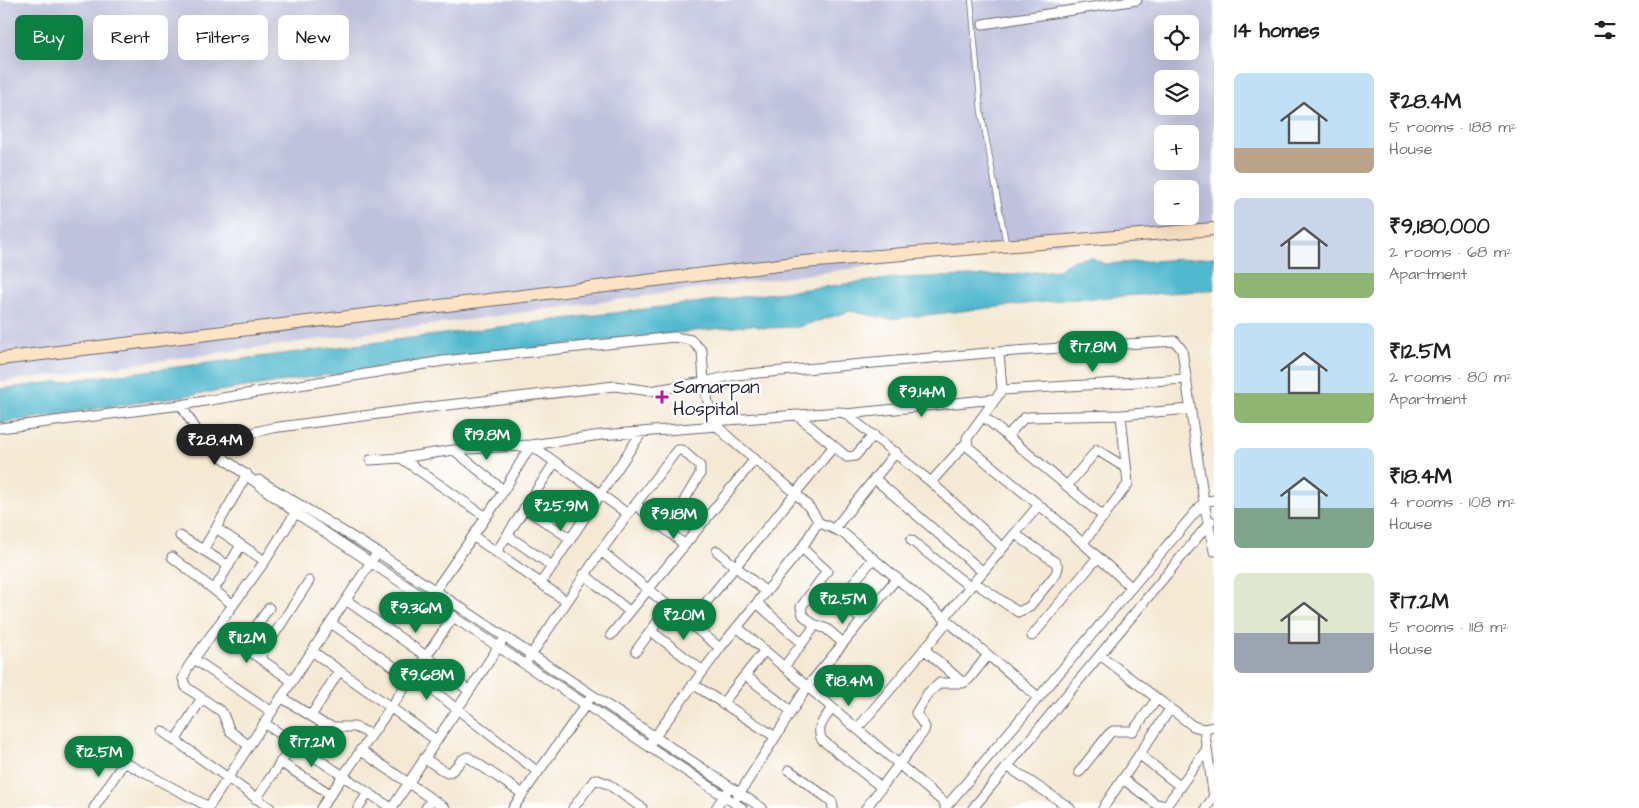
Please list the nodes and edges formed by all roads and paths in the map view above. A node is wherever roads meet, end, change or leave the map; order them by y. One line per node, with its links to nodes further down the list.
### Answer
1 (971, 0): 5 (lane)
2 (1137, 0): 3 (street)
3 (983, 24)
4 (1214, 229): 5 (street)
5 (1006, 246): 7 (street)
6 (999, 352): 8 (street); 9 (street); 10 (street)
7 (0, 360)
8 (1186, 380): 10 (street); 13 (street)
9 (704, 382): 12 (street); 18 (street); 24 (street)
10 (1002, 390): 11 (street)
11 (995, 399): 14 (street); 17 (street)
12 (181, 405): 19 (street); 24 (street)
13 (1190, 409): 15 (street); 42 (street)
14 (846, 414): 16 (street); 21 (street)
15 (1121, 415): 22 (street); 33 (street)
16 (798, 416): 18 (street); 26 (street)
17 (983, 416): 22 (street); 23 (street)
18 (716, 424): 20 (street); 30 (street)
19 (0, 428)
20 (642, 432): 25 (street); 39 (street)
21 (874, 435): 26 (street); 28 (street)
22 (1007, 436): 37 (street)
23 (967, 442): 36 (street); 45 (street)
24 (205, 444): 34 (street)
25 (531, 445): 27 (street); 32 (street); 38 (street)
26 (834, 446): 40 (street)
27 (454, 450): 29 (street); 38 (street)
28 (896, 452): 35 (street); 36 (street)
29 (401, 458): 31 (street); 49 (street)
30 (755, 459): 40 (street); 51 (street)
31 (370, 460)
32 (555, 462): 39 (street); 46 (street)
33 (1126, 468): 37 (street); 50 (street)
34 (247, 474): 43 (street); 47 (street); 54 (street)
35 (875, 479): 55 (street); 81 (street)
36 (931, 482): 66 (street)
37 (1067, 486): 50 (street)
38 (504, 490): 49 (street)
39 (602, 494): 48 (street); 60 (street)
40 (794, 494): 53 (street); 80 (street)
41 (1214, 500): 42 (street)
42 (1204, 502): 52 (street); 88 (street)
43 (301, 504): 47 (street); 72 (street)
44 (636, 505): 48 (street); 51 (street); 64 (street)
45 (1039, 505): 56 (street); 62 (street)
46 (524, 508): 57 (street); 60 (street)
47 (296, 513): 76 (street); 77 (street)
48 (628, 514): 70 (street)
49 (486, 517): 59 (street)
50 (1104, 517): 62 (street)
51 (706, 520): 64 (street)
52 (1212, 521): 71 (street); 125 (street)
53 (818, 522): 55 (street); 65 (street)
54 (216, 528): 63 (street); 67 (street)
55 (834, 529): 75 (street)
56 (1015, 534): 66 (street); 87 (street)
57 (507, 535): 69 (street); 79 (street)
58 (180, 536): 67 (street)
59 (473, 536): 69 (street); 91 (street)
60 (571, 539): 79 (street)
61 (910, 540): 87 (street)
62 (1083, 543): 74 (street)
63 (241, 545): 76 (street); 78 (street)
64 (685, 545): 89 (street)
65 (802, 548): 86 (street); 92 (street)
66 (1003, 548): 81 (street)
67 (203, 550): 78 (street)
68 (717, 550): 80 (street)
69 (497, 551): 85 (street)
70 (601, 551): 82 (street); 89 (street)
71 (1214, 551)
72 (377, 552): 77 (street); 91 (street)
73 (172, 556): 90 (street)
74 (1098, 557): 88 (street); 112 (street)
75 (874, 559): 83 (street); 96 (street)
76 (265, 561): 98 (street)
77 (372, 561): 93 (street); 94 (street)
78 (229, 566): 90 (street)
79 (552, 566): 85 (street)
80 (735, 566): 92 (street); 105 (street)
81 (983, 572): 87 (street)
82 (584, 574): 95 (street); 101 (street)
83 (897, 578): 103 (street); 104 (street)
84 (309, 581): 127 (street)
85 (541, 583): 95 (street)
86 (819, 584): 96 (street); 107 (street)
87 (972, 585): 103 (street)
88 (1131, 587): 142 (street)
89 (649, 588): 99 (street); 101 (street)
90 (214, 590): 98 (street)
91 (436, 590): 94 (street); 113 (street)
92 (766, 592): 97 (street)
93 (346, 600): 106 (street); 126 (street)
94 (429, 600): 102 (street)
95 (566, 601): 123 (street)
96 (838, 601): 104 (street)
97 (757, 603): 108 (street); 114 (street)
98 (232, 604): 109 (street)
99 (670, 605): 105 (street); 110 (street)
100 (269, 608): 116 (street)
101 (630, 612): 111 (street)
102 (454, 616): 117 (street); 126 (street)
103 (946, 619): 119 (street); 124 (street)
104 (862, 620): 115 (street)
105 (690, 622): 118 (street)
106 (330, 623): 121 (street); 134 (street)
107 (813, 624): 114 (street); 115 (street)
108 (737, 627): 118 (street); 120 (street)
109 (216, 628): 116 (street); 128 (street)
110 (652, 630): 122 (street); 132 (street)
111 (611, 635)
112 (1032, 636)
113 (505, 637): 117 (street); 123 (street)
114 (802, 643): 130 (street)
115 (843, 643): 138 (street)
116 (242, 646): 127 (street)
117 (499, 646): 129 (street); 139 (street)
118 (720, 648): 132 (street)
119 (924, 649): 136 (street); 156 (street)
120 (765, 650): 130 (street); 133 (street)
121 (312, 651): 131 (street); 135 (street)
122 (636, 651)
123 (531, 655): 129 (street); 140 (street)
124 (988, 655): 136 (street); 142 (street)
125 (1100, 655): 144 (street); 173 (street)
126 (426, 656): 134 (street); 139 (street)
127 (259, 658): 135 (street)
128 (194, 659): 143 (street); 152 (street)
129 (526, 664): 145 (street)
130 (784, 667): 138 (street)
131 (339, 670): 147 (street); 153 (street)
132 (703, 670): 137 (street)
133 (745, 675): 146 (street); 151 (street)
134 (411, 676): 147 (street); 149 (street)
135 (292, 681): 141 (street)
136 (963, 682): 172 (street)
137 (693, 684): 146 (street); 160 (street)
138 (807, 687): 148 (street); 151 (street)
139 (469, 691): 149 (street)
140 (593, 696): 145 (street); 160 (street)
141 (281, 697): 152 (street); 153 (street)
142 (1038, 697): 194 (street)
143 (202, 698): 163 (street); 165 (street)
144 (1157, 699): 150 (street); 176 (street)
145 (586, 704): 166 (street); 175 (street)
146 (722, 704): 161 (street)
147 (389, 707): 159 (street); 162 (street)
148 (832, 708): 156 (street); 182 (street)
149 (457, 709): 162 (street); 175 (street)
150 (1170, 709): 157 (street); 169 (street)
151 (791, 711): 161 (street)
152 (272, 712): 154 (street)
153 (310, 716): 159 (street)
154 (264, 723): 164 (street); 165 (street)
155 (1214, 727): 157 (street)
156 (857, 729): 172 (street)
157 (1204, 729): 167 (street)
158 (162, 731): 163 (street)
159 (370, 734): 168 (street)
160 (654, 736): 166 (street); 181 (street)
161 (774, 736): 185 (street)
162 (436, 740): 170 (street)
163 (175, 741): 178 (street)
164 (294, 743): 171 (street); 177 (street)
165 (249, 746): 178 (street)
166 (648, 746): 188 (street)
167 (1207, 749): 183 (street); 189 (street)
168 (360, 750): 177 (street); 180 (street)
169 (1140, 755): 179 (street); 183 (street)
170 (424, 758): 180 (street); 187 (street)
171 (280, 762): 186 (street); 190 (street)
172 (899, 764): 182 (street); 194 (street)
173 (1007, 766): 192 (street); 211 (street)
174 (789, 770): 209 (street)
175 (538, 772): 187 (street)
176 (1079, 772)
177 (343, 776): 184 (street); 186 (street)
178 (227, 779): 190 (street); 197 (street)
179 (1123, 779): 195 (street); 214 (street)
180 (408, 783): 191 (street); 201 (street)
181 (730, 786): 185 (street); 188 (street)
182 (881, 787): 210 (street)
183 (1181, 787): 195 (street)
184 (368, 793): 200 (street); 201 (street)
185 (740, 793): 193 (street); 208 (street)
186 (330, 794): 199 (street)
187 (523, 794): 204 (street)
188 (724, 796): 193 (street); 207 (street)
189 (1214, 797): 215 (street)
190 (256, 799): 198 (street)
191 (432, 799): 202 (street); 203 (street)
192 (1058, 800): 212 (street); 213 (street)
193 (738, 806)
194 (946, 806)
195 (1165, 807)
196 (94, 808): 197 (street)
197 (208, 808)
198 (270, 808)
199 (321, 808)
200 (358, 808)
201 (392, 808)
202 (426, 808)
203 (445, 808)
204 (514, 808)
205 (573, 808): 206 (street)
206 (642, 808)
207 (716, 808)
208 (762, 808)
209 (832, 808)
210 (866, 808)
211 (973, 808)
212 (1052, 808)
213 (1070, 808)
214 (1103, 808)
215 (1206, 808)

